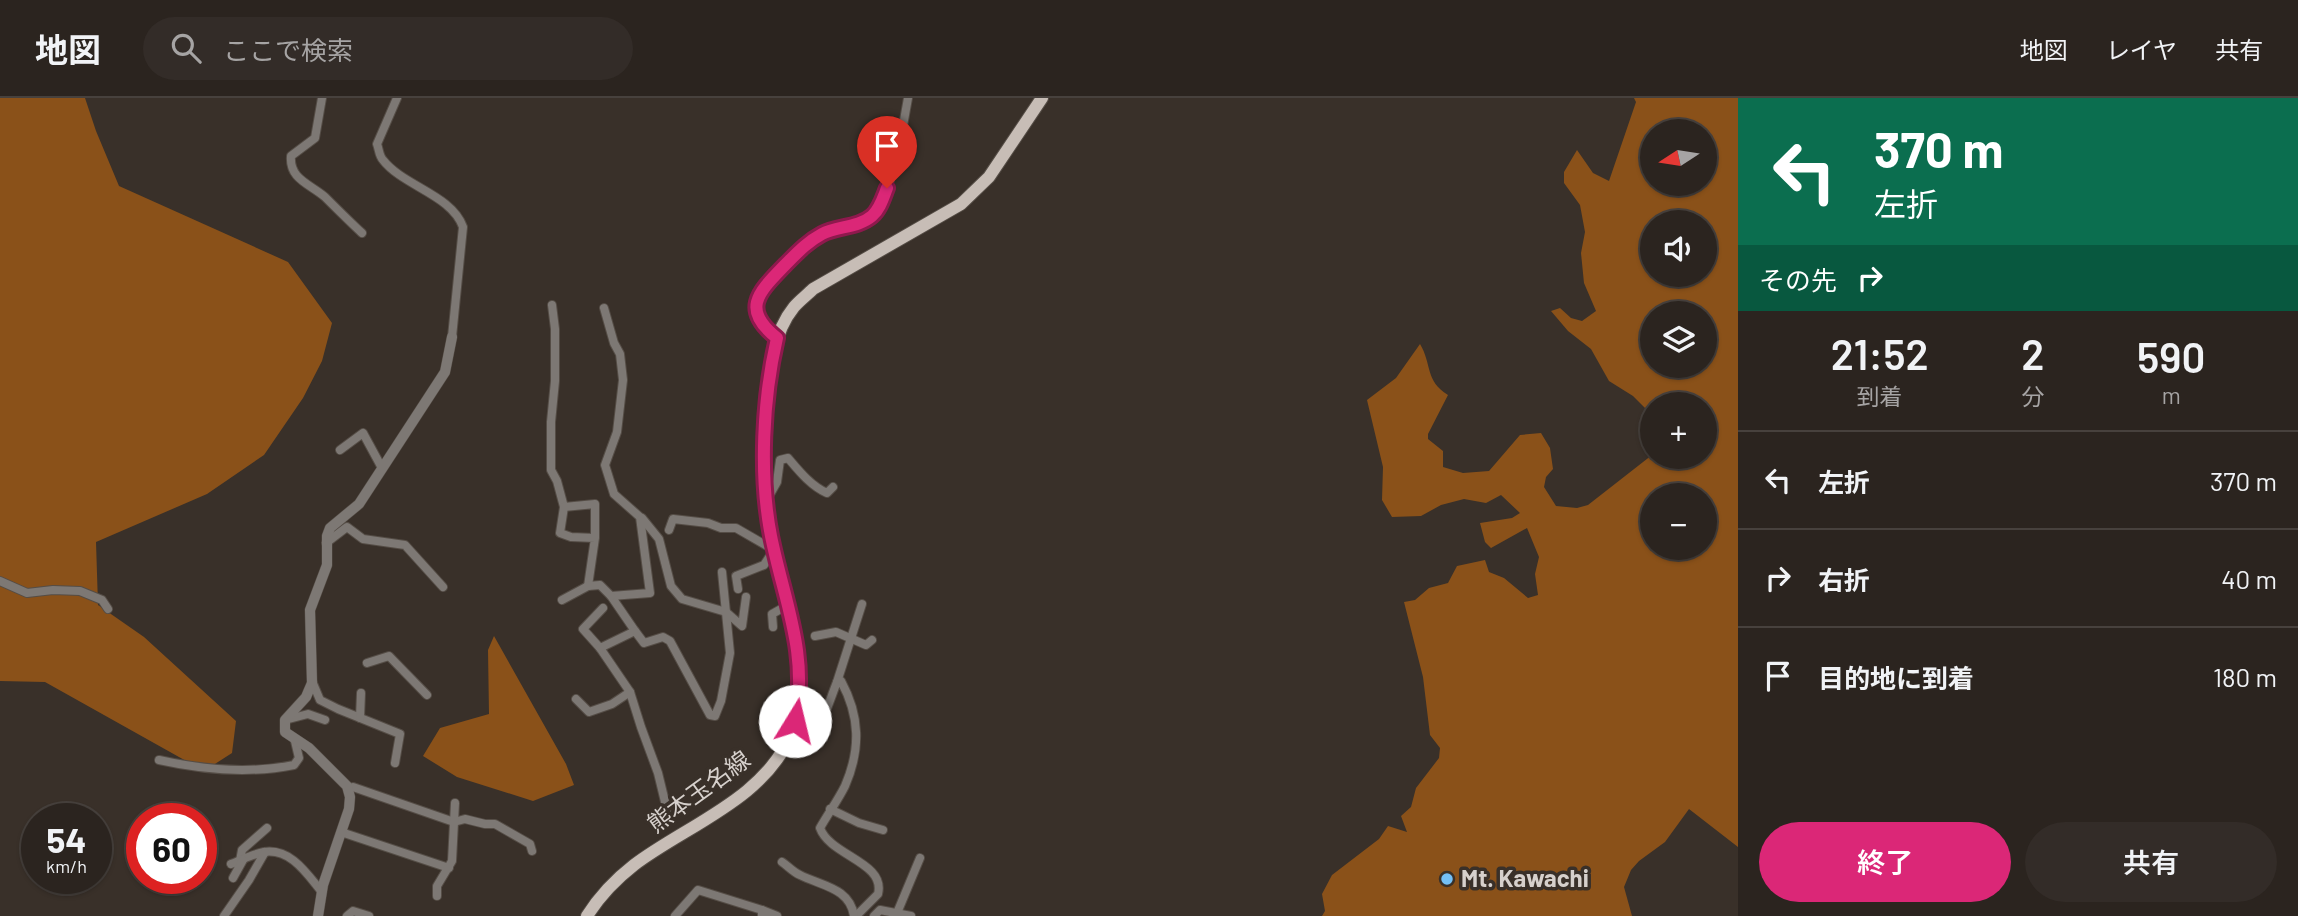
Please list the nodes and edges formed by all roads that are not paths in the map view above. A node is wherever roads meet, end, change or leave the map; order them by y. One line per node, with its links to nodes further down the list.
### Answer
1 (322, 98): 5 (street)
2 (397, 98): 8 (street)
3 (908, 98): 9 (street)
4 (1042, 98): 9 (main road, 熊本玉名線)
5 (362, 233)
6 (552, 305): 14 (street)
7 (604, 307): 15 (street)
8 (452, 337): 11 (street)
9 (777, 338): 13 (main road, 熊本玉名線)
10 (340, 450): 11 (street)
11 (382, 468): 18 (street)
12 (833, 487): 13 (street)
13 (765, 503): 19 (main road, 熊本玉名線)
14 (564, 506): 17 (street); 17 (street)
15 (640, 517): 25 (street); 32 (street)
16 (669, 530): 19 (street)
17 (595, 538): 22 (street)
18 (326, 543): 23 (street); 40 (street)
19 (774, 550): 24 (street); 29 (main road, 熊本玉名線)
20 (722, 572): 32 (street)
21 (0, 580): 30 (street)
22 (588, 586): 25 (street); 27 (street)
23 (443, 587)
24 (738, 589)
25 (611, 596): 34 (street)
26 (746, 597): 32 (street)
27 (562, 600)
28 (862, 604): 36 (street)
29 (788, 606): 33 (street); 42 (main road, 熊本玉名線)
30 (108, 608)
31 (603, 608): 38 (street)
32 (726, 612): 34 (street)
33 (773, 627)
34 (635, 631): 38 (street)
35 (815, 636): 36 (street)
36 (849, 638): 37 (street); 41 (street)
37 (872, 640)
38 (600, 648): 43 (street)
39 (367, 663): 45 (street)
40 (312, 681): 47 (street); 48 (street)
41 (837, 682): 50 (street); 57 (street)
42 (800, 690): 50 (street); 52 (main road, 熊本玉名線)
43 (630, 692): 46 (street); 58 (street)
44 (361, 693): 47 (street)
45 (428, 695)
46 (576, 699)
47 (360, 718): 54 (street)
48 (285, 720): 49 (street); 51 (street)
49 (325, 720)
50 (820, 722): 52 (street)
51 (295, 741): 53 (street); 55 (street)
52 (782, 750): 78 (main road, 熊本玉名線)
53 (159, 760)
54 (396, 763)
55 (348, 790): 59 (street); 62 (street)
56 (455, 803): 59 (street)
57 (830, 809): 61 (street); 81 (street)
58 (667, 810)
59 (454, 822): 63 (street); 68 (street)
60 (267, 828): 66 (street)
61 (883, 830)
62 (341, 832): 68 (street); 70 (street)
63 (532, 851)
64 (265, 852): 66 (street); 70 (street); 74 (street)
65 (920, 858): 73 (street)
66 (238, 861): 69 (street)
67 (782, 862): 81 (street)
68 (449, 868): 71 (street)
69 (233, 878)
70 (322, 892): 75 (street)
71 (437, 896)
72 (762, 913): 79 (street); 80 (street)
73 (897, 913): 82 (street); 83 (street)
74 (224, 916)
75 (318, 916)
76 (347, 916): 77 (street)
77 (369, 916)
78 (587, 916)
79 (675, 916)
80 (778, 916)
81 (855, 916)
82 (874, 916)
83 (911, 916)

